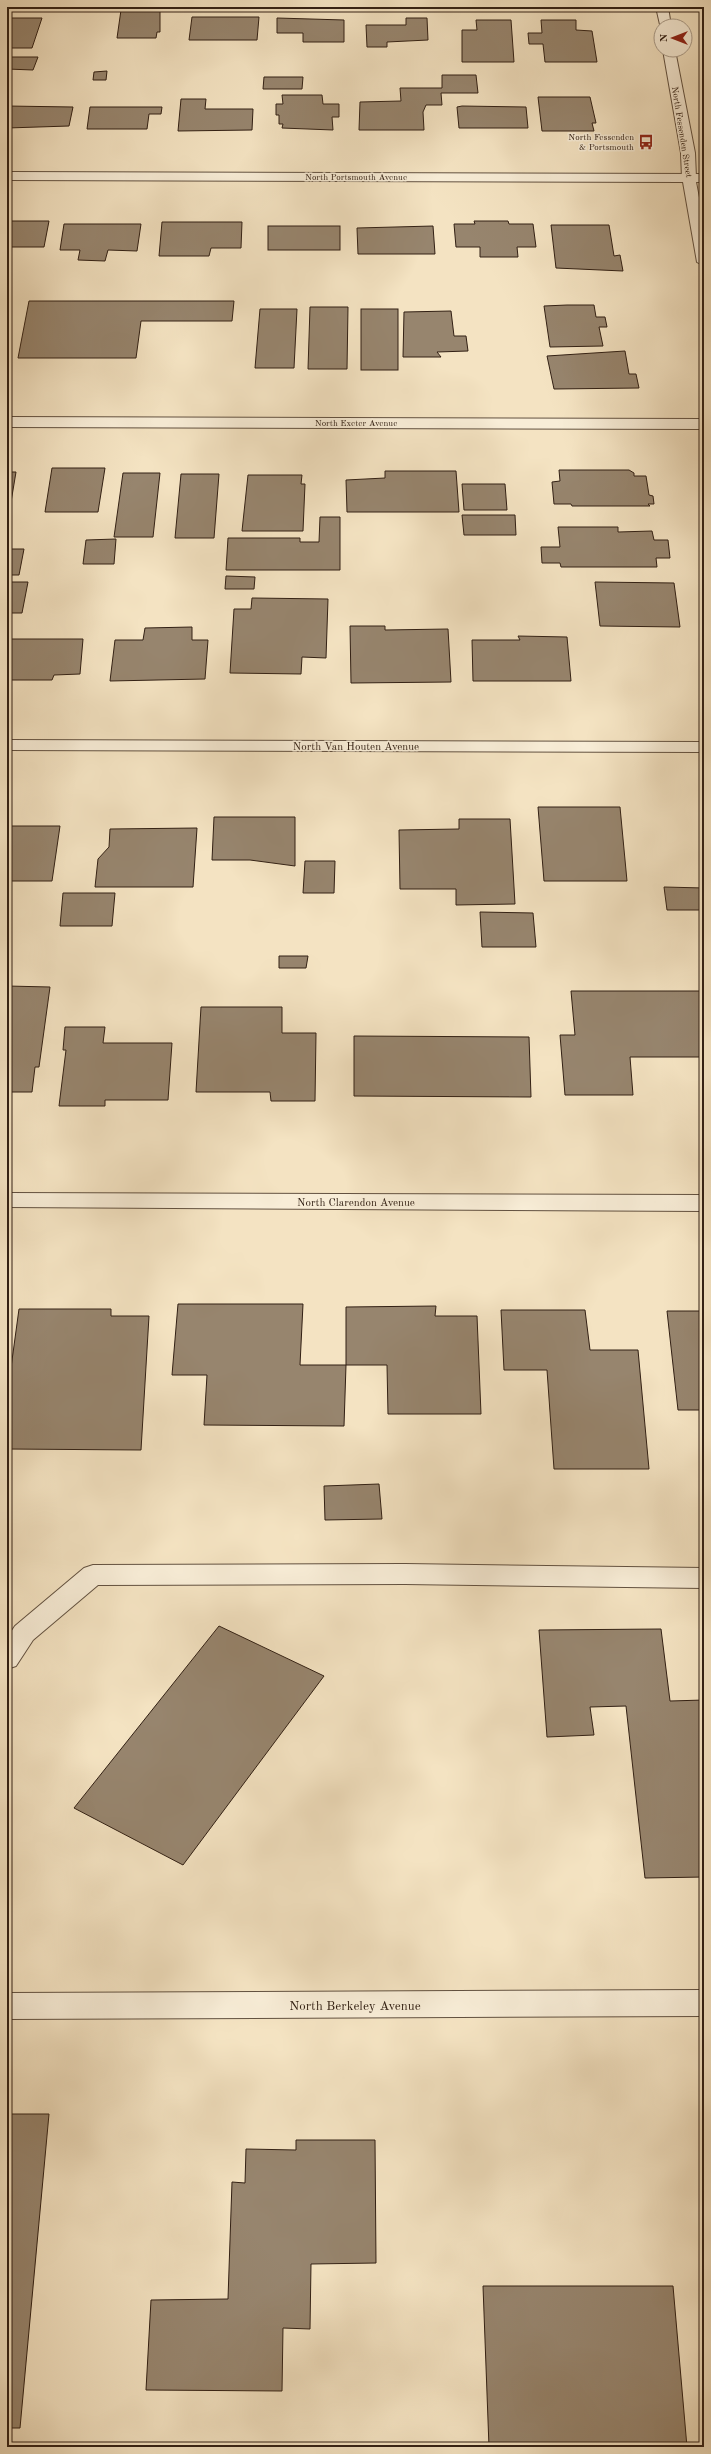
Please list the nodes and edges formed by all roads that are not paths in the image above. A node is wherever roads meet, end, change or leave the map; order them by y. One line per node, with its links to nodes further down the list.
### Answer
1 (662, 7): 2 (street)
2 (664, 18)
3 (670, 58): 5 (street, North Fessenden Street)
4 (7, 176): 5 (street, North Portsmouth Avenue)
5 (689, 178): 6 (street, North Portsmouth Avenue); 7 (street, North Fessenden Street)
6 (704, 178)
7 (704, 262)
8 (7, 422): 9 (street, North Exeter Avenue)
9 (704, 424)
10 (7, 745): 11 (street, North Van Houten Avenue)
11 (704, 747)
12 (7, 1200): 13 (street, North Clarendon Avenue)
13 (704, 1203)
14 (704, 1578): 15 (street)
15 (7, 1659)
16 (704, 2003): 17 (street, North Berkeley Avenue)
17 (7, 2006)

